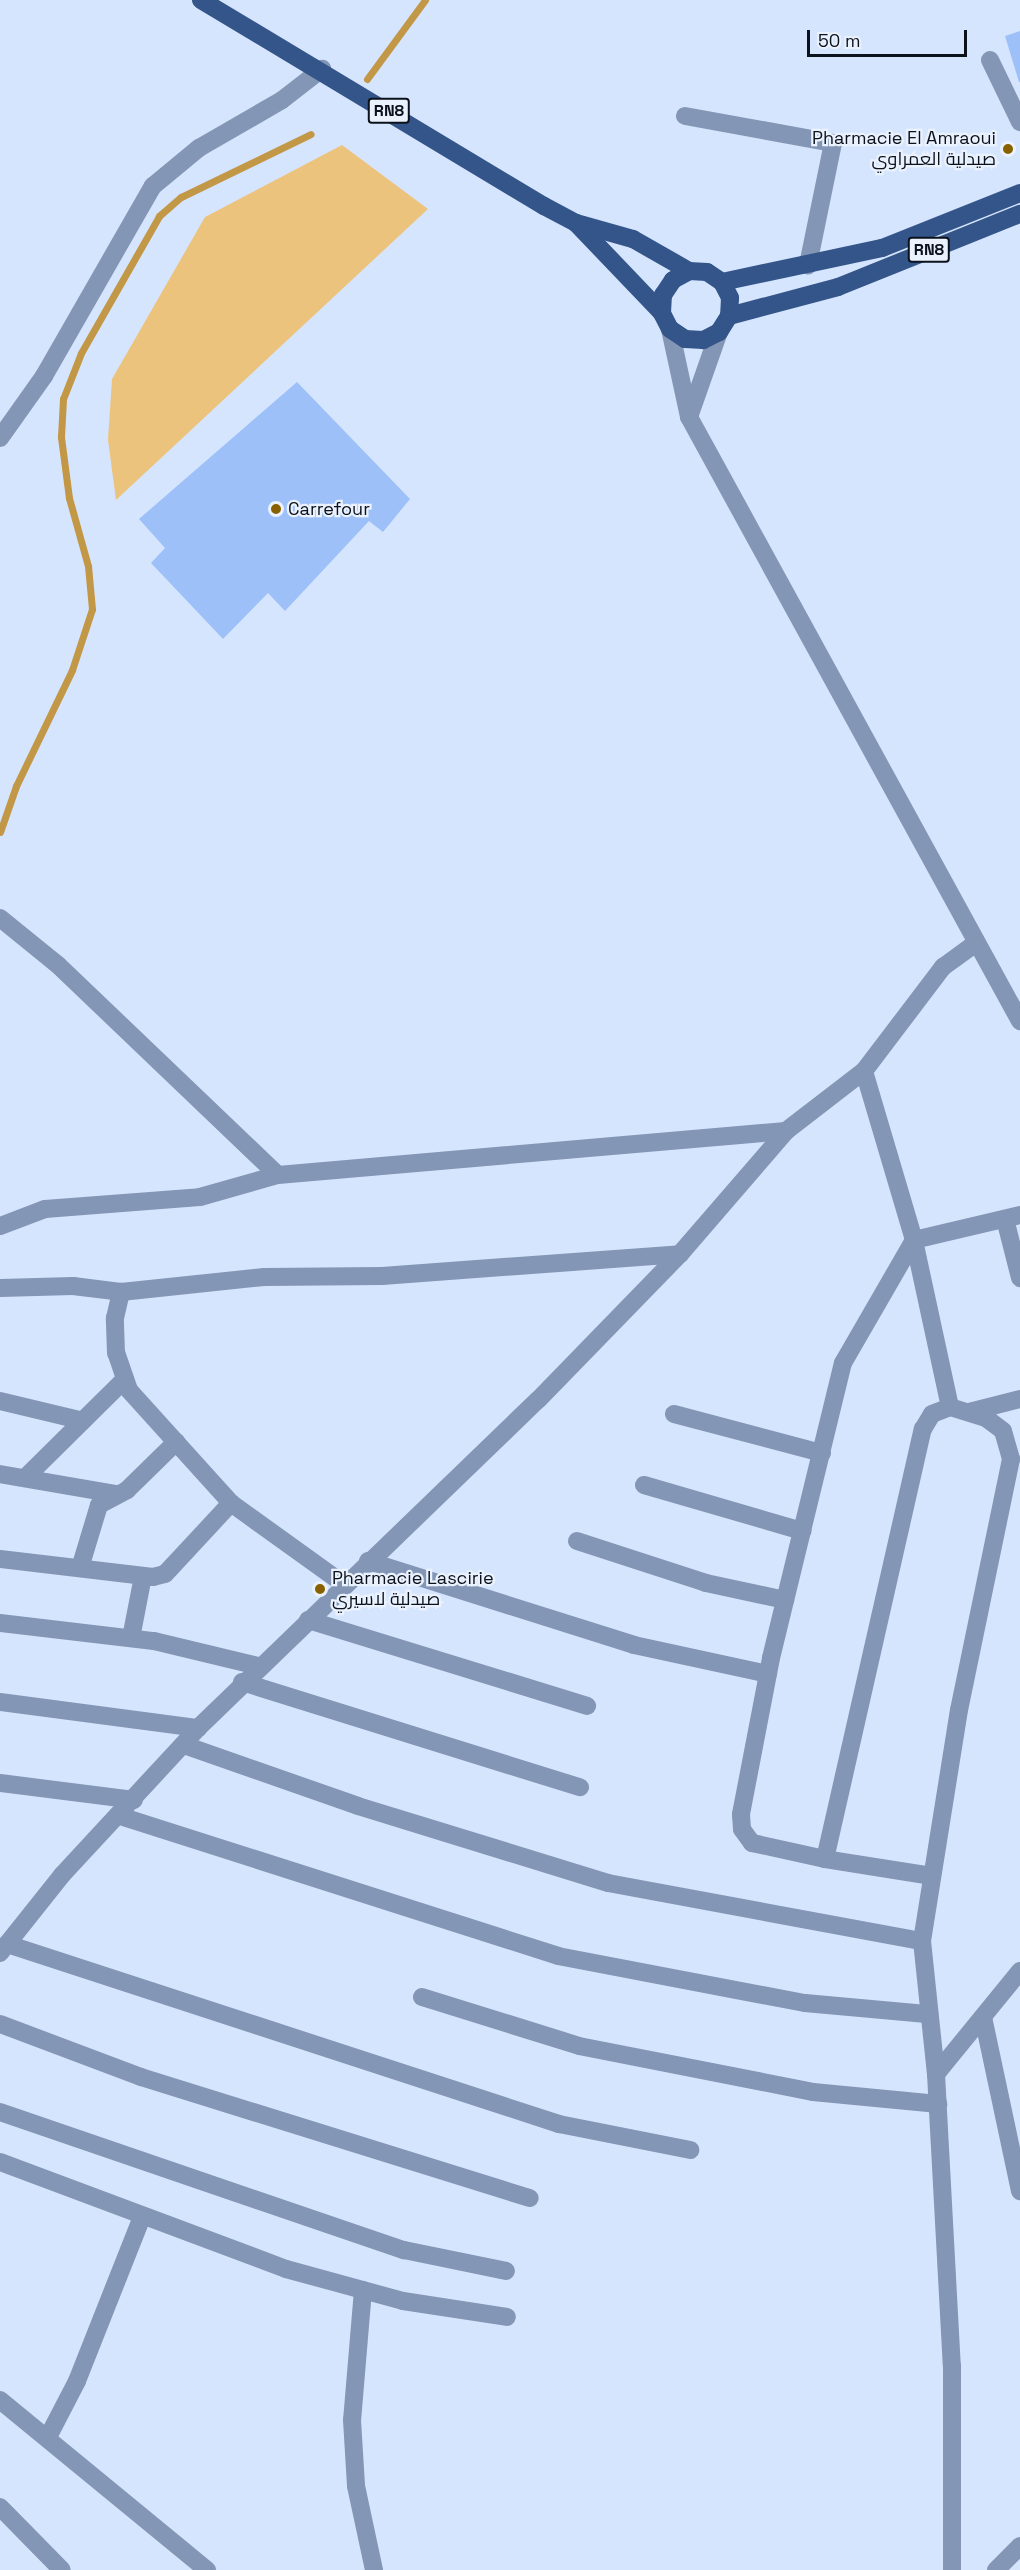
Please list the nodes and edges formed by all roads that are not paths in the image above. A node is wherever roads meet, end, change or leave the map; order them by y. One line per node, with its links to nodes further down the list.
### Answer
1 (201, 0): 3 (main road, RN8)
2 (990, 60): 5 (street)
3 (322, 69): 8 (main road, RN8); 15 (street)
4 (685, 116): 9 (street)
5 (1020, 122)
6 (1020, 193): 9 (main road, RN8)
7 (1020, 214): 13 (main road, RN8)
8 (576, 223): 10 (main road, RN8); 12 (main road, RN8)
9 (807, 265): 11 (main road, RN8)
10 (689, 271): 11 (main road, RN8); 12 (main road)
11 (722, 282): 13 (main road)
12 (666, 321): 13 (main road, RN8); 14 (street)
13 (724, 324): 14 (street)
14 (689, 417): 17 (street)
15 (0, 438)
16 (3, 919): 21 (street)
17 (976, 943): 18 (street); 19 (street)
18 (1020, 1021)
19 (864, 1071): 20 (street); 24 (street)
20 (786, 1131): 21 (street); 25 (street)
21 (278, 1174): 23 (street)
22 (1012, 1217): 24 (street); 26 (street)
23 (0, 1226)
24 (914, 1240): 32 (street); 36 (street)
25 (680, 1254): 28 (street); 46 (street)
26 (1020, 1278)
27 (0, 1288): 28 (street)
28 (121, 1292): 29 (street)
29 (125, 1379): 34 (street); 35 (street)
30 (1020, 1400): 32 (street)
31 (0, 1401): 34 (street)
32 (959, 1410): 40 (street); 65 (street)
33 (674, 1414): 36 (street)
34 (83, 1421): 38 (street)
35 (176, 1442): 41 (street); 42 (street)
36 (822, 1453): 43 (street)
37 (0, 1474): 38 (street)
38 (26, 1477): 41 (street)
39 (644, 1485): 43 (street)
40 (1014, 1486): 66 (street)
41 (116, 1494): 47 (street)
42 (231, 1503): 48 (street); 49 (street)
43 (802, 1531): 50 (street)
44 (577, 1541): 50 (street)
45 (0, 1559): 47 (street)
46 (368, 1561): 49 (street); 55 (street)
47 (80, 1568): 48 (street)
48 (143, 1576): 53 (street)
49 (345, 1585): 51 (street)
50 (785, 1600): 55 (street)
51 (308, 1620): 54 (street); 58 (street)
52 (0, 1623): 53 (street)
53 (131, 1638): 54 (street)
54 (258, 1666): 56 (street)
55 (768, 1674): 65 (street)
56 (242, 1683): 59 (street); 62 (street)
57 (0, 1702): 59 (street)
58 (586, 1706)
59 (198, 1728): 60 (street)
60 (184, 1745): 63 (street); 67 (street)
61 (0, 1783): 63 (street)
62 (580, 1787)
63 (134, 1800): 64 (street)
64 (120, 1815): 68 (street); 71 (street)
65 (825, 1858): 66 (street)
66 (932, 1876): 67 (street)
67 (922, 1941): 71 (street)
68 (4, 1948): 77 (street)
69 (1020, 1971): 72 (street)
70 (422, 1997): 75 (street)
71 (927, 2014): 74 (street)
72 (983, 2017): 74 (street); 79 (street)
73 (0, 2024): 80 (street)
74 (936, 2074): 75 (street)
75 (938, 2104): 92 (street)
76 (0, 2112): 82 (street)
77 (690, 2150)
78 (0, 2162): 81 (street)
79 (1020, 2191)
80 (530, 2198)
81 (142, 2217): 83 (street); 86 (street)
82 (506, 2271)
83 (363, 2290): 84 (street); 91 (street)
84 (507, 2317)
85 (0, 2400): 86 (street)
86 (48, 2437): 90 (street)
87 (0, 2507): 89 (street)
88 (1020, 2546): 93 (street)
89 (63, 2570)
90 (207, 2570)
91 (374, 2570)
92 (952, 2570)
93 (996, 2570)

